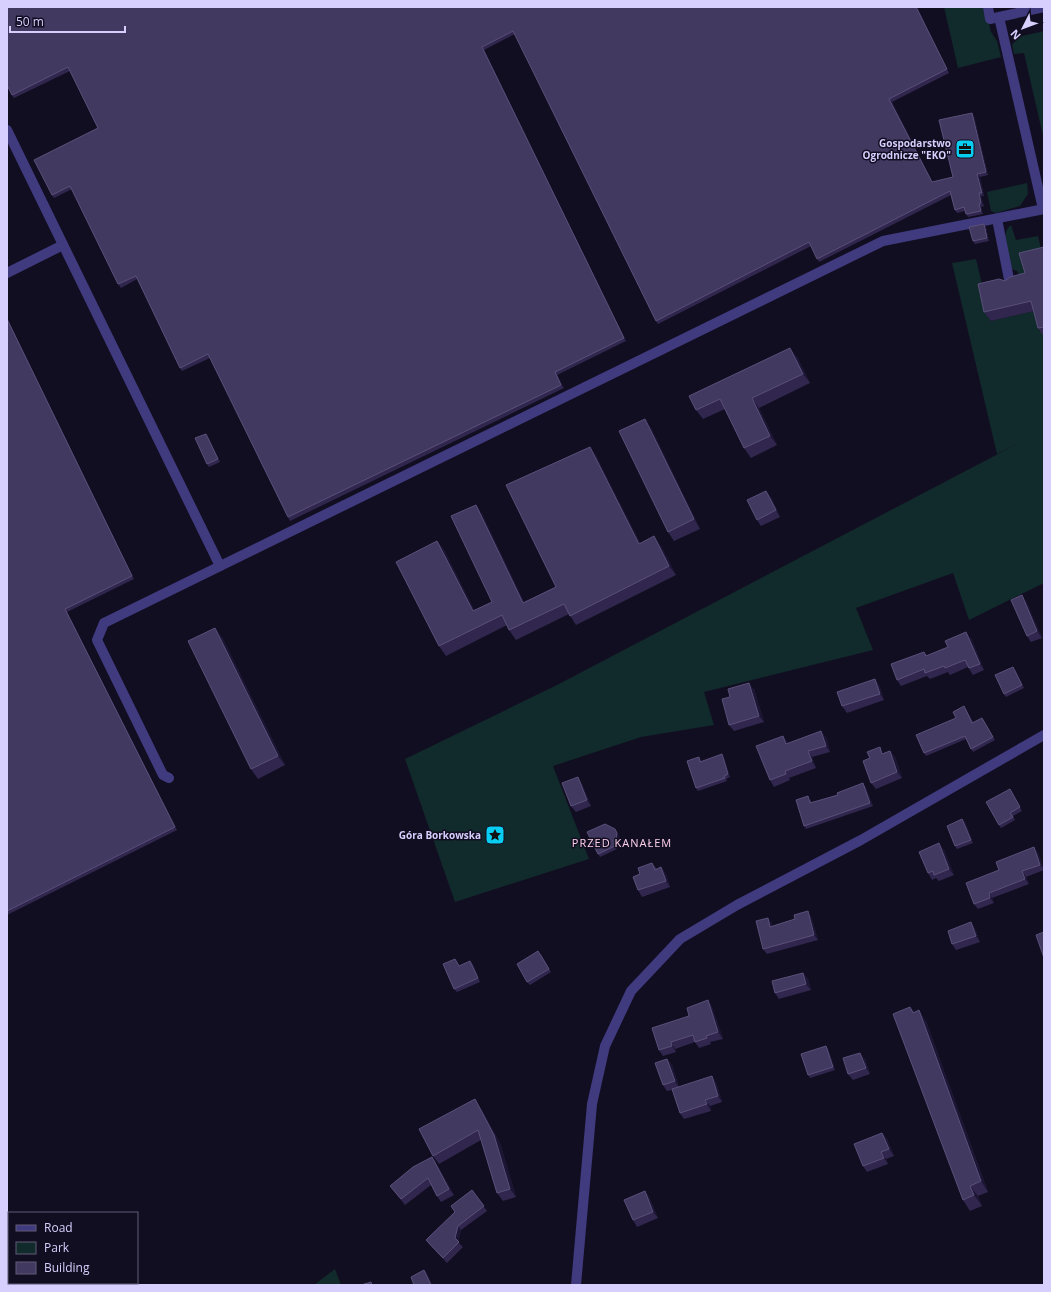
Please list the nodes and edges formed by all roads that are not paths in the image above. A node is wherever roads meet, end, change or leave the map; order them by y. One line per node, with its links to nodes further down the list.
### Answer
1 (988, 7): 5 (street)
2 (1044, 7): 3 (street)
3 (1032, 8): 4 (street)
4 (1010, 11): 5 (street)
5 (999, 17): 7 (street)
6 (7, 130): 9 (street)
7 (1044, 209): 8 (street)
8 (997, 219): 11 (street); 12 (street)
9 (63, 245): 10 (street); 12 (street)
10 (7, 273)
11 (1010, 284)
12 (220, 566): 14 (street)
13 (1044, 735): 15 (street)
14 (169, 778)
15 (576, 1285)

